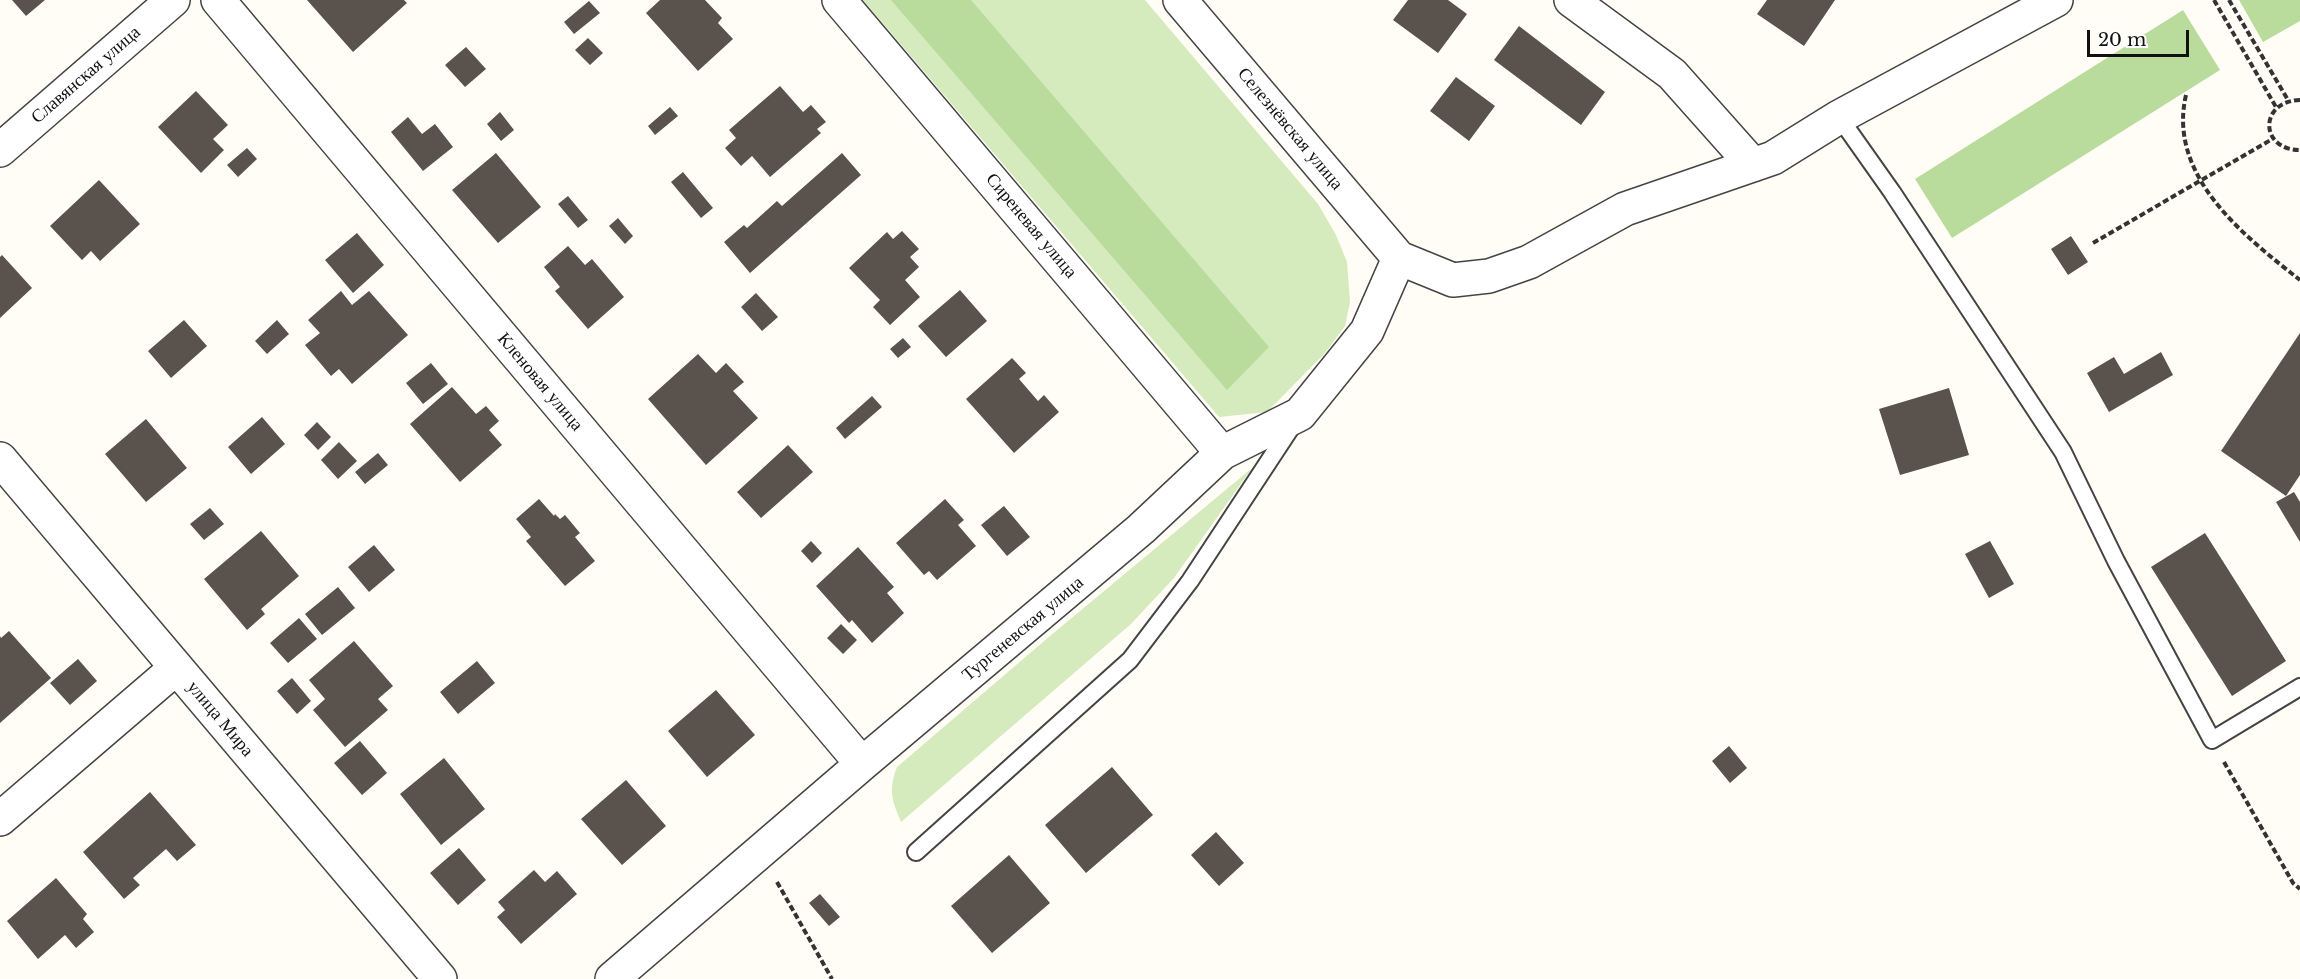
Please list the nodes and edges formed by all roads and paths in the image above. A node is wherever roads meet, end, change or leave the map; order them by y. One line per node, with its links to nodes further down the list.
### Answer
1 (172, 0): 15 (street, Славянская улица)
2 (218, 0): 28 (street, Кленовая улица)
3 (839, 0): 23 (street, Сиреневая улица)
4 (1180, 0): 20 (street, Селезнёвская улица)
5 (1571, 0): 17 (street)
6 (2056, 0): 13 (street)
7 (2214, 0): 12 (path)
8 (2229, 0): 10 (path)
9 (2186, 95): 18 (path)
10 (2288, 100): 11 (path); 12 (path)
11 (2300, 100)
12 (2276, 107): 14 (path)
13 (1839, 117): 17 (street); 27 (lane)
14 (2274, 138): 16 (path); 18 (path)
15 (0, 150)
16 (2300, 150)
17 (1753, 165): 20 (street)
18 (2199, 180): 19 (path); 21 (path)
19 (2093, 243)
20 (1399, 258): 22 (street, Тургеневская улица)
21 (2300, 280)
22 (1300, 414): 23 (street, Тургеневская улица); 31 (lane)
23 (1222, 453): 28 (street, Тургеневская улица)
24 (0, 459): 25 (street, улица Мира)
25 (176, 668): 29 (street); 33 (street, улица Мира)
26 (2300, 687): 27 (lane)
27 (2212, 740): 32 (path)
28 (862, 764): 30 (street, Тургеневская улица)
29 (0, 819)
30 (760, 852): 34 (street, Тургеневская улица); 35 (path)
31 (916, 852)
32 (2300, 890)
33 (440, 979)
34 (612, 979)
35 (832, 979)

